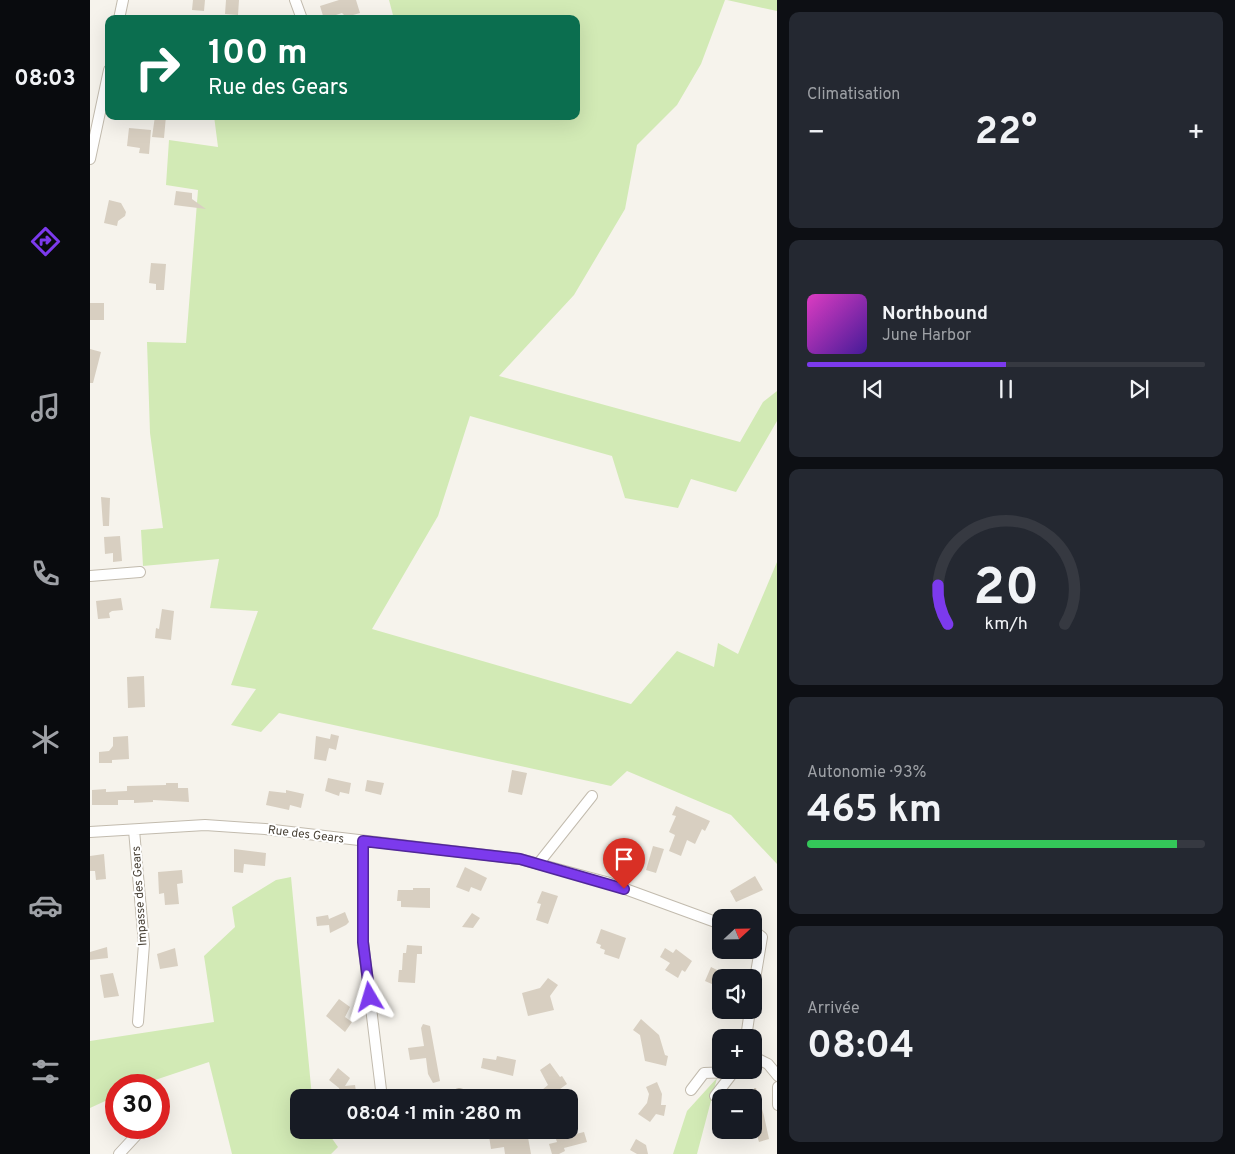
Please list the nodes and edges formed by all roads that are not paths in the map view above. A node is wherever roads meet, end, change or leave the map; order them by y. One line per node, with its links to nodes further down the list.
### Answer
1 (123, 0): 3 (street)
2 (295, 0): 4 (street)
3 (120, 15)
4 (301, 15)
5 (105, 89): 6 (street)
6 (90, 159)
7 (140, 572): 8 (street)
8 (90, 576)
9 (592, 796): 13 (street)
10 (134, 830): 11 (street, Rue des Gears); 12 (street, Rue des Gears); 15 (street, Impasse des Gears)
11 (90, 832)
12 (363, 841): 13 (street, Rue des Gears); 20 (street)
13 (538, 864): 14 (street, Rue des Gears)
14 (712, 921)
15 (138, 1022)
16 (762, 1061): 18 (street)
17 (712, 1072): 22 (street)
18 (777, 1075)
19 (728, 1079): 21 (street)
20 (381, 1089)
21 (720, 1089)
22 (691, 1090)
23 (132, 1139): 24 (street)
24 (118, 1154)

